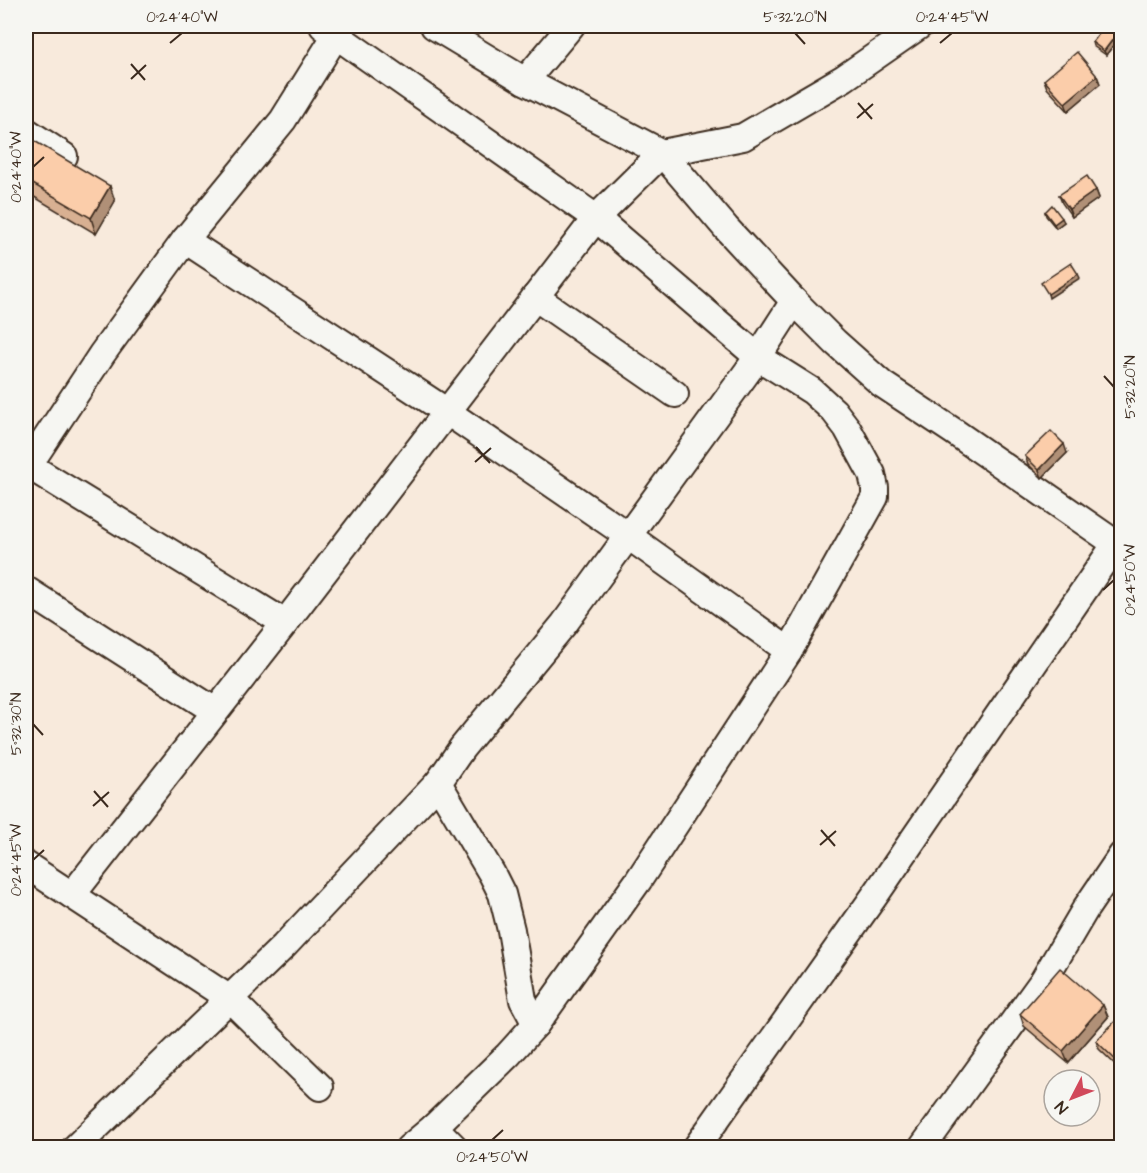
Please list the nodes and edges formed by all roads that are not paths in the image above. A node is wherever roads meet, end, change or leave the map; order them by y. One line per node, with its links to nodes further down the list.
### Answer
1 (571, 26): 5 (street)
2 (919, 26): 7 (street)
3 (440, 27): 5 (street)
4 (332, 29): 9 (street); 10 (street)
5 (525, 81): 7 (street)
6 (26, 131): 8 (street)
7 (662, 153): 9 (street); 12 (street)
8 (64, 156)
9 (596, 218): 11 (street); 13 (street)
10 (185, 240): 15 (street); 16 (street)
11 (535, 297): 14 (street); 15 (street)
12 (794, 301): 13 (street); 18 (street)
13 (758, 357): 17 (street); 21 (street)
14 (675, 394)
15 (446, 411): 17 (street); 20 (street)
16 (27, 465): 20 (street)
17 (627, 535): 21 (street); 23 (street)
18 (1118, 547): 34 (street)
19 (26, 590): 22 (street)
20 (285, 623): 22 (street)
21 (789, 651): 28 (street)
22 (215, 711): 26 (street)
23 (438, 783): 27 (street); 28 (street)
24 (1122, 855): 35 (street)
25 (27, 868): 26 (street)
26 (72, 895): 27 (street)
27 (230, 999): 29 (street); 31 (street)
28 (536, 1024): 30 (street)
29 (320, 1087)
30 (434, 1126): 32 (street); 33 (street)
31 (75, 1148)
32 (409, 1148)
33 (455, 1148)
34 (696, 1148)
35 (922, 1148)

